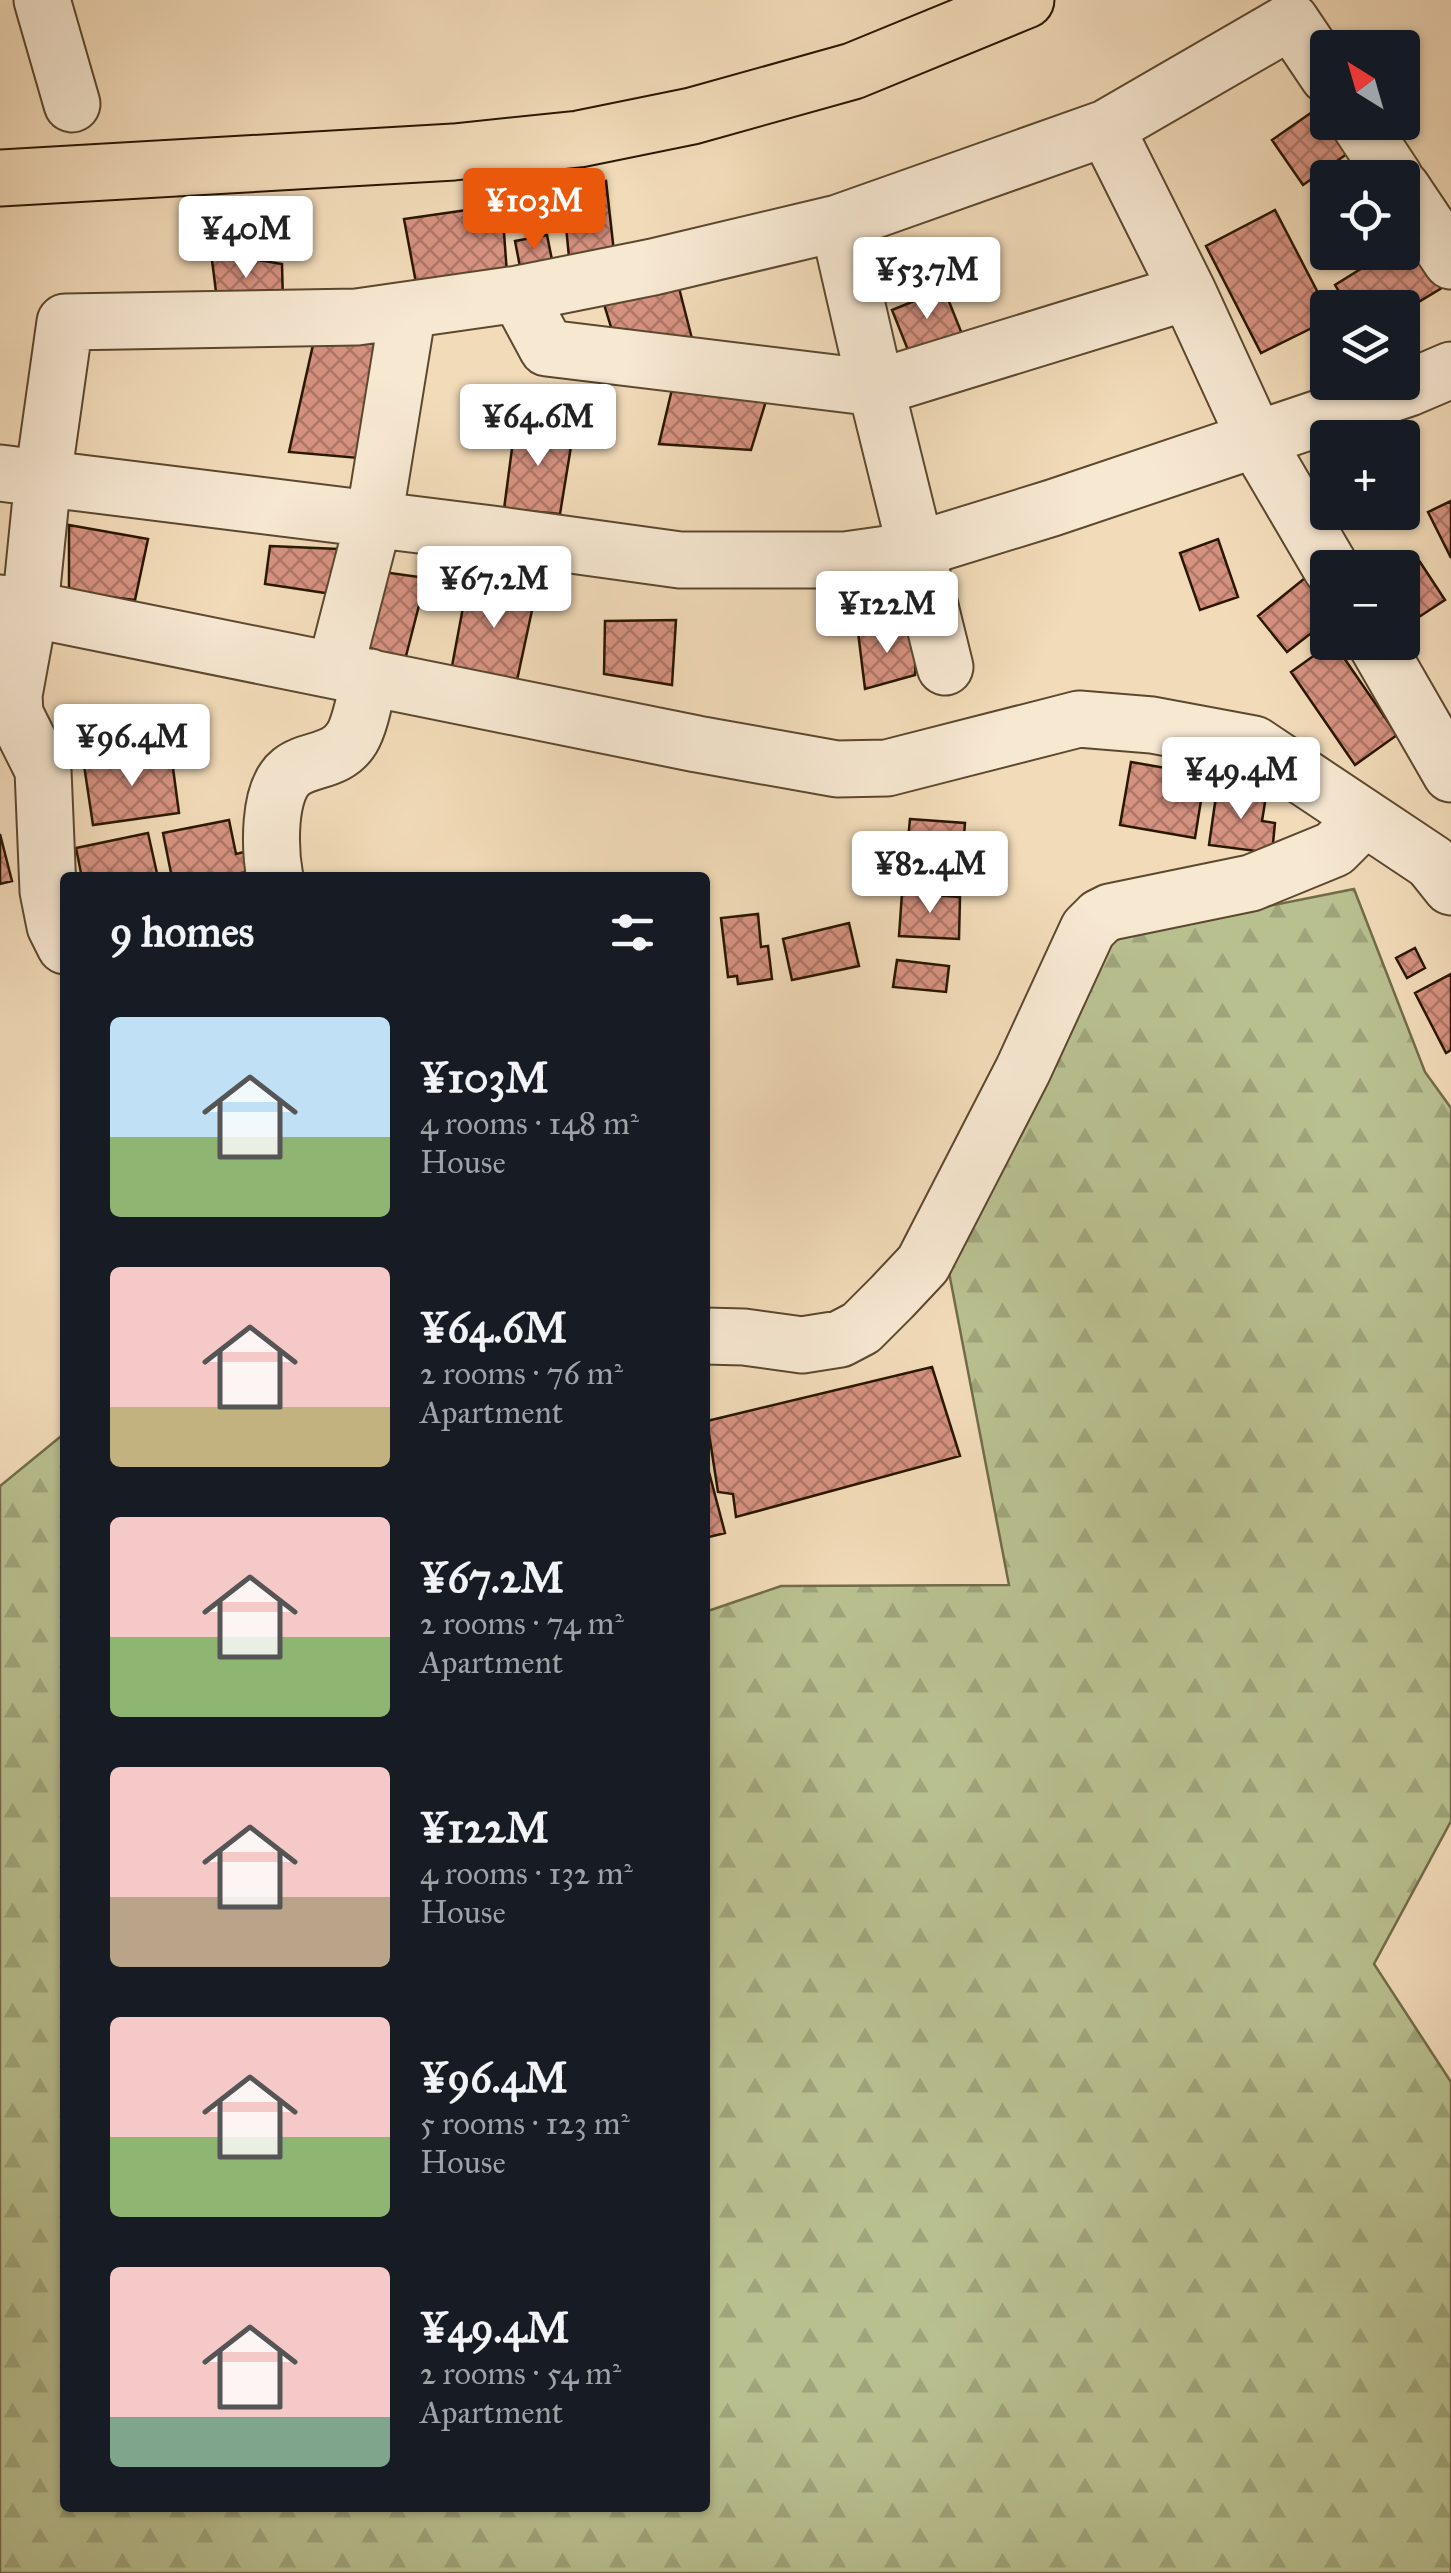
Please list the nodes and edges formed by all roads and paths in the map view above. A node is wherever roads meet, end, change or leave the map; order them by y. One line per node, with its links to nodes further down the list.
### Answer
1 (42, 0): 4 (street)
2 (1026, 0): 6 (highway)
3 (1310, 50): 5 (street)
4 (72, 104)
5 (1106, 128): 8 (street); 10 (street)
6 (0, 178)
7 (1420, 215): 9 (street)
8 (838, 223): 11 (street); 14 (street)
9 (1451, 261)
10 (1188, 292): 14 (street); 15 (street)
11 (518, 294): 12 (street); 14 (street)
12 (408, 310): 16 (street); 17 (street)
13 (1451, 370): 15 (street)
14 (876, 388): 18 (street)
15 (1256, 440): 18 (street); 19 (street)
16 (22, 475): 17 (street); 20 (street)
17 (374, 519): 18 (street); 23 (street)
18 (916, 550): 22 (street)
19 (1320, 550)
20 (15, 606): 23 (street); 28 (street)
21 (1384, 660): 24 (street)
22 (945, 668)
23 (352, 674): 25 (street); 26 (street)
24 (1451, 774)
25 (1365, 818): 27 (street); 29 (street)
26 (274, 872)
27 (1451, 887)
28 (60, 935)
29 (710, 1336)

